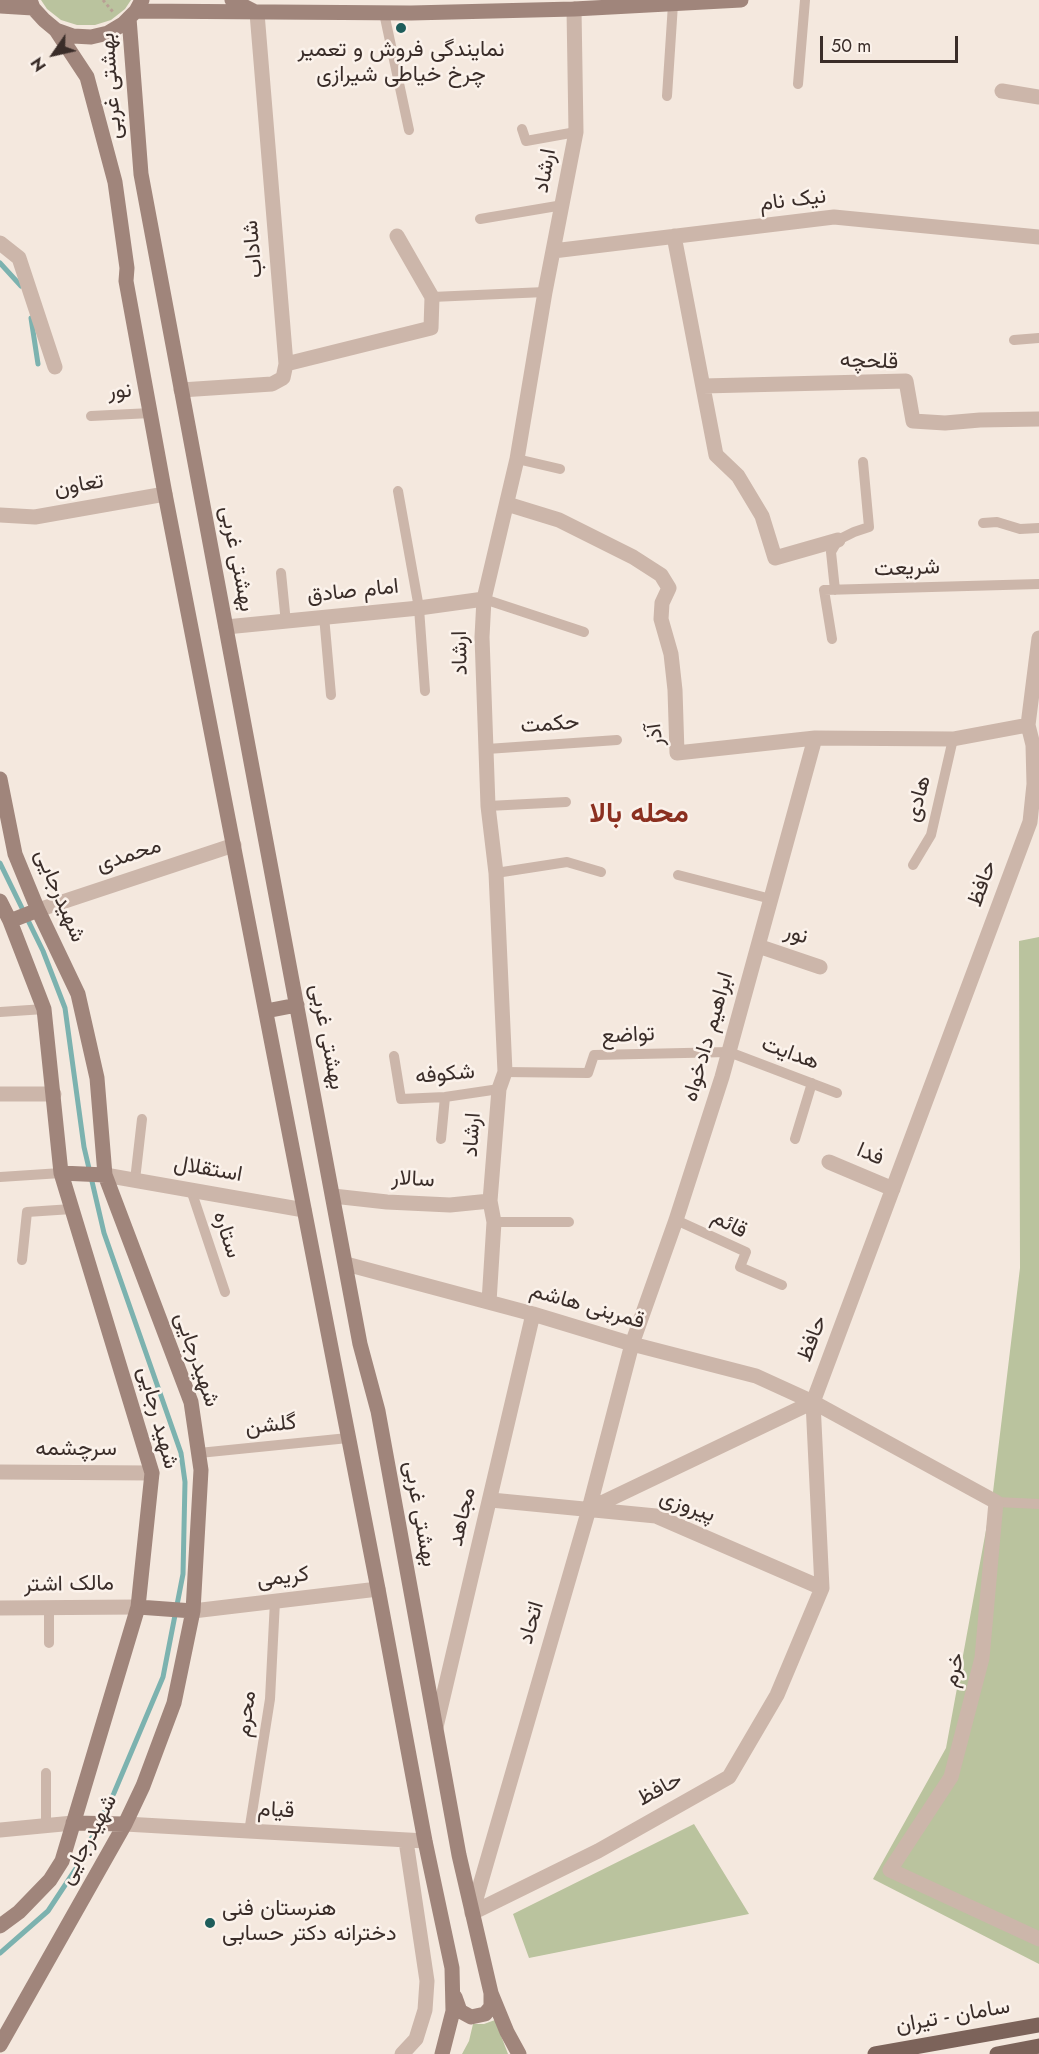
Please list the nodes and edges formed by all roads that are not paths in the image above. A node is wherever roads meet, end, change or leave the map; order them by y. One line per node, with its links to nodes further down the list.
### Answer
1 (232, 0): 11 (street)
2 (741, 0): 5 (street)
3 (805, 0): 14 (lane)
4 (32, 4): 7 (street); 13 (street, بهشتی غربی)
5 (673, 4): 9 (street); 16 (lane)
6 (553, 5): 9 (street); 12 (street)
7 (0, 6)
8 (288, 7): 11 (street); 12 (street)
9 (574, 9): 20 (street, ارشاد)
10 (136, 10): 11 (street); 13 (street); 35 (street, بهشتی غربی)
11 (257, 13): 32 (street, شاداب)
12 (384, 14): 19 (lane)
13 (56, 30): 36 (street, بهشتی غربی)
14 (798, 84)
15 (1002, 92): 17 (street)
16 (668, 96)
17 (1039, 97)
18 (522, 129): 20 (lane)
19 (409, 130)
20 (576, 132): 21 (street, ارشاد)
21 (563, 205): 22 (lane); 27 (street, ارشاد)
22 (480, 219)
23 (397, 236): 29 (street)
24 (674, 236): 25 (street, نیک نام); 27 (street, نیک نام); 34 (street)
25 (1039, 237)
26 (0, 243): 33 (street)
27 (553, 251): 28 (street, ارشاد)
28 (545, 292): 29 (lane); 39 (street, ارشاد)
29 (432, 297): 32 (street)
30 (1039, 338): 31 (lane)
31 (1014, 340)
32 (286, 364): 35 (street)
33 (55, 367)
34 (703, 386): 38 (street, قلحچه); 48 (street)
35 (181, 390): 56 (street, بهشتی غربی)
36 (151, 413): 37 (lane, نور); 43 (street, بهشتی غربی)
37 (91, 416)
38 (1039, 419)
39 (517, 459): 41 (lane); 44 (street, ارشاد)
40 (863, 462): 48 (lane)
41 (560, 469)
42 (398, 491): 53 (lane)
43 (165, 494): 45 (street, تعاون); 71 (street, بهشتی غربی)
44 (507, 504): 52 (street, ارشاد); 63 (street, آذر)
45 (0, 515)
46 (983, 523): 47 (lane)
47 (1039, 528)
48 (838, 540): 51 (lane)
49 (281, 573): 55 (lane)
50 (1039, 584): 51 (lane, شریعت)
51 (835, 590): 59 (lane)
52 (484, 599): 53 (street, امام صادق); 57 (lane); 66 (street, ارشاد)
53 (419, 608): 54 (street, امام صادق); 60 (lane)
54 (324, 616): 55 (street, امام صادق); 61 (lane)
55 (286, 622): 56 (street, امام صادق)
56 (226, 627): 82 (street, بهشتی غربی)
57 (584, 632)
58 (1039, 638): 62 (street, حافظ)
59 (832, 639)
60 (425, 691)
61 (330, 695)
62 (1028, 725): 64 (street, آذر); 68 (street, حافظ)
63 (815, 738): 64 (street, آذر); 76 (street, ابراهیم دادخواه)
64 (953, 739): 72 (lane, هادی)
65 (616, 740): 66 (lane, حکمت)
66 (487, 749): 70 (street, ارشاد)
67 (0, 779): 78 (street, شهیدرجایی)
68 (1036, 791): 103 (street, حافظ)
69 (566, 802): 70 (lane)
70 (488, 806): 74 (street, ارشاد)
71 (234, 845): 78 (street, محمدی); 84 (street, بهشتی غربی)
72 (913, 865)
73 (602, 872): 74 (lane)
74 (496, 873): 88 (street, ارشاد)
75 (678, 874): 76 (lane)
76 (771, 899): 80 (street, ابراهیم دادخواه)
77 (0, 901): 79 (street, شهید رجایی)
78 (38, 910): 79 (street); 100 (street, شهیدرجایی)
79 (5, 921): 83 (street, شهید رجایی)
80 (758, 946): 81 (street, نور); 86 (street, ابراهیم دادخواه)
81 (820, 967)
82 (297, 1005): 84 (street); 105 (street, بهشتی غربی)
83 (44, 1009): 85 (lane); 93 (street, شهید رجایی)
84 (266, 1011): 108 (street, بهشتی غربی)
85 (0, 1012)
86 (729, 1052): 88 (lane, تواضع); 89 (lane, هدایت); 109 (street, ابراهیم دادخواه)
87 (394, 1056): 94 (lane, شکوفه)
88 (506, 1072): 90 (street, ارشاد)
89 (812, 1083): 91 (lane, هدایت); 97 (lane)
90 (499, 1089): 94 (lane, شکوفه); 106 (street, ارشاد)
91 (837, 1093)
92 (0, 1094): 93 (street)
93 (54, 1094): 99 (street, شهید رجایی)
94 (445, 1097): 96 (lane)
95 (142, 1119): 102 (lane)
96 (441, 1139)
97 (795, 1139)
98 (829, 1162): 103 (street, فدا)
99 (61, 1173): 100 (street); 101 (lane); 107 (street, شهید رجایی)
100 (105, 1175): 102 (street, استقلال); 121 (street, شهیدرجایی)
101 (0, 1177)
102 (135, 1180): 104 (street, استقلال)
103 (893, 1189): 119 (street, حافظ)
104 (191, 1190): 108 (street, استقلال); 115 (lane, ستاره)
105 (333, 1196): 106 (street, سالار); 113 (street, بهشتی غربی)
106 (490, 1201): 110 (street, ارشاد)
107 (72, 1209): 112 (lane); 123 (street, شهید رجایی)
108 (304, 1210): 120 (street, بهشتی غربی)
109 (676, 1220): 114 (lane, قائم); 118 (street, ابراهیم دادخواه)
110 (494, 1222): 111 (lane); 116 (street, ارشاد)
111 (569, 1222)
112 (22, 1260)
113 (345, 1264): 116 (street, قمربنی هاشم); 136 (street, بهشتی غربی)
114 (782, 1285)
115 (225, 1292)
116 (489, 1302): 117 (street, قمربنی هاشم)
117 (533, 1314): 118 (street, قمربنی هاشم); 124 (street, مجاهد)
118 (632, 1344): 119 (street, قمربنی هاشم); 127 (street, اتحاد)
119 (813, 1402): 125 (street); 127 (street); 128 (street, حافظ)
120 (348, 1438): 121 (lane, گلشن); 129 (street, بهشتی غربی)
121 (199, 1453): 134 (street, شهیدرجایی)
122 (0, 1472): 123 (street, سرچشمه)
123 (152, 1473): 131 (street, شهید رجایی)
124 (491, 1500): 127 (street, پیروزی); 136 (street, مجاهد)
125 (996, 1502): 126 (lane); 147 (street, خرم)
126 (1039, 1504)
127 (589, 1509): 128 (street, پیروزی); 145 (street, اتحاد)
128 (822, 1588): 145 (street, حافظ)
129 (378, 1589): 130 (street, کریمی); 144 (street, بهشتی غربی)
130 (275, 1601): 134 (street, کریمی); 142 (lane, محرم)
131 (138, 1607): 133 (street, مالک اشتر); 134 (street); 138 (street, شهید رجایی)
132 (0, 1608): 133 (street, مالک اشتر)
133 (49, 1608): 135 (lane)
134 (193, 1611): 139 (street, شهیدرجایی)
135 (49, 1643)
136 (435, 1730): 145 (street, بهشتی غربی)
137 (46, 1773): 140 (lane)
138 (74, 1823): 139 (street); 140 (street); 146 (street, شهید رجایی)
139 (125, 1824): 142 (street, قیام); 151 (street, شهیدرجایی)
140 (46, 1826): 141 (street)
141 (0, 1830)
142 (249, 1832): 143 (street, قیام)
143 (406, 1841): 144 (street, قیام); 153 (street)
144 (425, 1841): 148 (street, بهشتی غربی)
145 (472, 1913): 149 (street, بهشتی غربی)
146 (0, 1926)
147 (1039, 1939)
148 (453, 1992): 149 (street); 154 (street, بهشتی غربی)
149 (491, 1993): 155 (street, بهشتی غربی)
150 (1039, 2025): 156 (main road, سامان - تیران)
151 (0, 2045)
152 (1039, 2046): 157 (main road, سامان - تیران)
153 (402, 2054)
154 (442, 2054)
155 (519, 2054)
156 (875, 2054)
157 (997, 2054)

